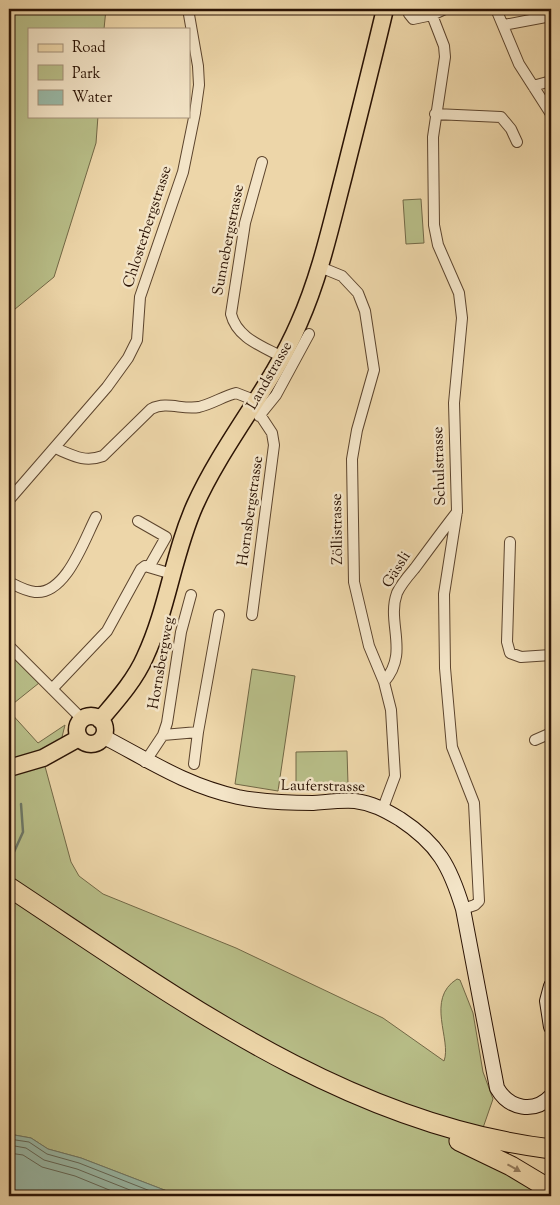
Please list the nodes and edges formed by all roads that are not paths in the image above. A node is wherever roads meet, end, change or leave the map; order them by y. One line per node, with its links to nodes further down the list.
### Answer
1 (188, 9): 19 (street, Chlosterbergstrasse)
2 (386, 9): 15 (main road, Landstrasse)
3 (408, 9): 6 (street)
4 (445, 9): 6 (street)
5 (496, 9): 8 (street)
6 (432, 15): 11 (street, Schulstrasse)
7 (551, 16): 8 (street)
8 (504, 25): 10 (street)
9 (551, 81): 10 (street)
10 (533, 86): 12 (street)
11 (435, 114): 13 (street); 21 (street, Schulstrasse)
12 (551, 114)
13 (517, 142)
14 (262, 162): 17 (street, Sunnebergstrasse)
15 (320, 267): 17 (main road, Landstrasse); 33 (street, Zöllistrasse)
16 (309, 334): 18 (street)
17 (282, 357): 18 (main road, Landstrasse)
18 (256, 411): 19 (street, Hornsbergstrasse); 26 (main road, Landstrasse); 30 (street, Hornsbergstrasse)
19 (55, 448): 20 (street, Chlosterbergstrasse)
20 (9, 500)
21 (457, 511): 33 (street, Gässli); 49 (street, Schulstrasse)
22 (96, 517): 27 (street)
23 (138, 521): 25 (street)
24 (510, 542): 32 (street)
25 (149, 567): 26 (street); 34 (street)
26 (172, 574): 36 (main road, Landstrasse)
27 (9, 582)
28 (191, 595): 39 (street, Hornsbergweg)
29 (219, 615): 37 (street)
30 (252, 615)
31 (9, 646): 34 (street)
32 (551, 654)
33 (384, 682): 46 (street, Zöllistrasse)
34 (52, 689): 35 (street)
35 (82, 719): 36 (main road); 41 (main road)
36 (100, 720): 40 (main road)
37 (198, 732): 39 (street); 44 (street)
38 (551, 733): 42 (street)
39 (162, 735): 43 (street, Hornsbergweg)
40 (104, 737): 41 (main road); 43 (street, Lauferstrasse)
41 (79, 738): 45 (main road)
42 (535, 740)
43 (145, 762): 46 (street, Lauferstrasse)
44 (194, 764)
45 (9, 768)
46 (383, 808): 49 (street, Lauferstrasse)
47 (9, 877): 48 (highway)
48 (19, 890): 53 (highway); 54 (highway)
49 (462, 909): 52 (street, Lauferstrasse)
50 (551, 986): 51 (street)
51 (551, 1028)
52 (551, 1096)
53 (399, 1113): 55 (highway); 56 (highway, one-way to 56)
54 (551, 1139)
55 (551, 1150)
56 (551, 1190)

